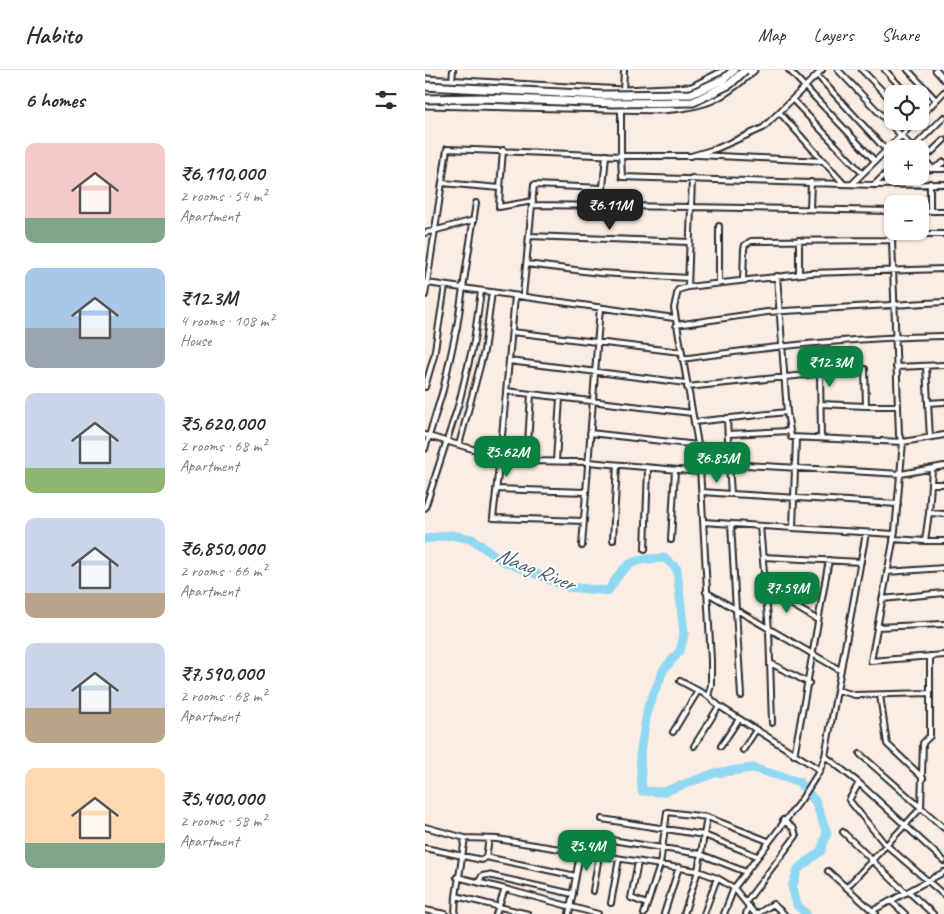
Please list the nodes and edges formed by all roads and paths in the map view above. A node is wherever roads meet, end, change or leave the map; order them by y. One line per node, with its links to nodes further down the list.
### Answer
1 (453, 70): 17 (street)
2 (624, 70): 21 (street)
3 (727, 70): 21 (highway)
4 (734, 70): 19 (highway, bridge)
5 (745, 70): 24 (highway, bridge)
6 (753, 70): 29 (highway)
7 (789, 70): 20 (street)
8 (822, 70): 14 (street)
9 (838, 70): 33 (street)
10 (862, 70): 23 (street)
11 (885, 70): 18 (street)
12 (908, 70): 26 (street)
13 (936, 70): 15 (street)
14 (817, 75): 20 (street); 38 (street)
15 (944, 78)
16 (425, 80): 17 (highway)
17 (453, 82): 21 (highway)
18 (899, 85)
19 (425, 86)
20 (805, 87): 25 (street); 46 (street)
21 (623, 91): 29 (street)
22 (944, 92): 26 (street)
23 (884, 93)
24 (425, 99)
25 (793, 100): 30 (street); 52 (street)
26 (936, 100): 28 (street)
27 (425, 104): 29 (highway)
28 (929, 108)
29 (621, 109): 44 (street)
30 (779, 113): 43 (street); 45 (street)
31 (944, 117): 36 (street)
32 (906, 130): 33 (street)
33 (901, 136): 34 (street); 35 (street)
34 (897, 140)
35 (905, 140)
36 (921, 140)
37 (944, 140): 41 (street)
38 (884, 147)
39 (503, 150): 42 (street); 56 (street); 63 (street)
40 (884, 153): 46 (street)
41 (929, 154)
42 (606, 155): 44 (street); 65 (street)
43 (693, 155): 44 (street); 45 (street)
44 (621, 156): 54 (street)
45 (823, 161): 58 (street)
46 (875, 161): 52 (street)
47 (944, 162): 50 (street)
48 (929, 166): 50 (street)
49 (929, 169): 50 (street)
50 (933, 169): 51 (street)
51 (944, 169)
52 (863, 174): 59 (street)
53 (884, 175): 60 (street)
54 (692, 178): 55 (street); 66 (street)
55 (811, 182): 58 (street); 67 (street)
56 (442, 183): 63 (street); 73 (street)
57 (930, 183): 62 (street); 68 (street)
58 (844, 184): 59 (street)
59 (852, 184): 60 (street)
60 (874, 184): 61 (street)
61 (884, 184)
62 (944, 184)
63 (500, 188): 65 (street)
64 (476, 203): 71 (street)
65 (533, 203): 66 (street); 77 (street)
66 (691, 208): 67 (street); 81 (street)
67 (810, 209): 70 (street)
68 (930, 210): 69 (street)
69 (944, 210)
70 (884, 211)
71 (473, 220): 73 (street); 93 (street)
72 (719, 226): 90 (street)
73 (435, 229): 74 (street); 89 (street)
74 (425, 233)
75 (929, 234): 76 (street)
76 (944, 234)
77 (529, 236): 81 (street); 82 (street)
78 (799, 240): 79 (street); 85 (street); 88 (street)
79 (884, 240)
80 (892, 240): 84 (street)
81 (689, 242): 87 (street)
82 (526, 264): 87 (street); 98 (street)
83 (944, 269): 84 (street)
84 (892, 270): 85 (street); 100 (street)
85 (799, 274): 86 (street)
86 (777, 276): 88 (street); 102 (street)
87 (688, 278): 92 (street)
88 (743, 280): 90 (street)
89 (426, 283): 91 (street); 96 (street)
90 (719, 283): 92 (street)
91 (445, 286): 93 (street); 120 (street)
92 (688, 287): 103 (street)
93 (463, 288): 94 (street); 138 (street)
94 (481, 291): 95 (street); 142 (street)
95 (492, 292): 97 (street); 144 (street)
96 (425, 295)
97 (515, 296): 98 (street); 105 (street)
98 (523, 296): 101 (street)
99 (944, 302): 100 (street)
100 (893, 304): 102 (street); 106 (street)
101 (600, 307): 103 (street); 108 (street)
102 (779, 312): 104 (street); 109 (street)
103 (674, 318): 104 (street)
104 (675, 324): 110 (street)
105 (512, 332): 108 (street); 112 (street)
106 (895, 336): 107 (street); 109 (street); 115 (street)
107 (944, 336)
108 (597, 342): 110 (street); 116 (street)
109 (782, 345): 111 (street); 118 (street)
110 (681, 352): 111 (street)
111 (682, 359): 119 (street)
112 (509, 361): 116 (street); 121 (street)
113 (944, 365): 114 (street)
114 (927, 366): 115 (street); 126 (street)
115 (896, 368): 129 (street)
116 (595, 371): 119 (street); 124 (street)
117 (820, 372): 118 (street); 127 (street); 128 (street)
118 (785, 376): 119 (street); 130 (street)
119 (687, 385): 131 (street)
120 (425, 387)
121 (507, 391): 122 (street); 147 (street)
122 (531, 394): 123 (street); 148 (street)
123 (560, 398): 124 (street); 149 (street)
124 (593, 402): 131 (street); 135 (street)
125 (944, 402): 126 (street)
126 (928, 403): 141 (street)
127 (821, 404): 128 (street); 140 (street)
128 (866, 406): 129 (street)
129 (898, 406): 143 (street)
130 (787, 412): 132 (street); 134 (street)
131 (692, 413): 133 (street)
132 (727, 418): 133 (street); 136 (street)
133 (694, 422): 145 (street)
134 (789, 431): 136 (street); 139 (street)
135 (590, 433): 145 (street); 150 (street)
136 (728, 434): 151 (street)
137 (944, 435): 141 (street)
138 (427, 436): 142 (street); 146 (street)
139 (796, 438): 140 (street); 154 (street)
140 (821, 438): 143 (street)
141 (930, 438): 143 (street)
142 (445, 442): 144 (street); 168 (street)
143 (903, 442): 159 (street)
144 (459, 445): 147 (street)
145 (698, 445): 158 (street)
146 (425, 449)
147 (500, 457): 148 (street); 162 (street)
148 (527, 461): 149 (street)
149 (557, 462): 150 (street)
150 (588, 462): 152 (street); 163 (street)
151 (729, 464): 154 (street); 165 (street)
152 (617, 465): 155 (street); 178 (street)
153 (944, 466): 156 (street)
154 (796, 467): 159 (street); 166 (street)
155 (648, 469): 157 (street); 183 (street)
156 (932, 469): 159 (street); 160 (street)
157 (675, 470): 158 (street); 179 (street)
158 (701, 472): 164 (street)
159 (901, 474): 167 (street)
160 (931, 484): 161 (street); 169 (street)
161 (944, 484)
162 (496, 489): 163 (street); 171 (street)
163 (586, 492): 171 (street)
164 (702, 492): 165 (street); 172 (street)
165 (731, 494): 166 (street)
166 (796, 498): 167 (street); 175 (street)
167 (897, 504): 177 (street)
168 (425, 508)
169 (929, 513): 170 (street); 180 (street)
170 (944, 514)
171 (584, 521): 182 (street)
172 (703, 522): 173 (street); 190 (street)
173 (731, 524): 174 (street); 193 (street)
174 (761, 526): 175 (street); 184 (street)
175 (793, 528): 176 (street)
176 (866, 533): 177 (street); 186 (street)
177 (894, 537): 180 (street); 188 (street)
178 (613, 540)
179 (671, 540)
180 (925, 541): 181 (street)
181 (944, 541)
182 (582, 546)
183 (645, 549)
184 (763, 557): 185 (street); 189 (street)
185 (829, 560): 186 (street); 194 (street)
186 (861, 562): 202 (street)
187 (944, 568): 188 (street)
188 (887, 572): 192 (street)
189 (767, 590): 194 (street); 197 (street)
190 (706, 592): 193 (street); 209 (street)
191 (944, 593): 192 (street)
192 (882, 599): 196 (street)
193 (735, 610): 197 (street); 210 (street)
194 (818, 620): 198 (street)
195 (944, 624): 196 (street)
196 (877, 627): 200 (street)
197 (769, 630): 198 (street); 201 (street)
198 (814, 655): 202 (street); 204 (street)
199 (944, 655): 200 (street)
200 (930, 656): 208 (street)
201 (770, 663): 204 (street); 213 (street)
202 (840, 670): 205 (street)
203 (680, 681): 206 (street)
204 (809, 683): 219 (street)
205 (837, 690): 207 (street); 221 (street)
206 (698, 691): 209 (street); 215 (street)
207 (880, 694): 208 (street); 223 (street)
208 (930, 694): 223 (street)
209 (708, 696): 211 (street)
210 (741, 696)
211 (719, 706): 212 (street); 216 (street)
212 (739, 719): 214 (street); 217 (street)
213 (772, 723)
214 (756, 730): 218 (street); 219 (street)
215 (673, 732)
216 (694, 746)
217 (721, 746)
218 (743, 750)
219 (794, 754): 222 (street)
220 (860, 754): 225 (street)
221 (825, 756): 222 (street); 224 (street)
222 (820, 770): 228 (street)
223 (923, 778): 225 (street)
224 (859, 783): 229 (street); 239 (street)
225 (921, 808): 229 (street); 232 (street)
226 (707, 817): 231 (street); 234 (street); 238 (street)
227 (602, 819): 231 (street)
228 (783, 820): 238 (street); 274 (street)
229 (905, 824): 239 (street); 250 (street)
230 (425, 827): 235 (street)
231 (664, 828): 234 (street); 240 (street)
232 (944, 828)
233 (843, 832): 249 (street)
234 (704, 835): 243 (street); 245 (street)
235 (465, 838): 237 (street); 246 (street)
236 (599, 838): 240 (street)
237 (489, 839): 242 (street); 247 (street)
238 (768, 841): 245 (street)
239 (886, 845): 249 (street); 261 (street)
240 (662, 846): 243 (street); 252 (street)
241 (425, 848): 246 (street)
242 (580, 854): 244 (street); 258 (street)
243 (700, 854): 254 (street); 256 (street)
244 (599, 856): 248 (street); 266 (street)
245 (757, 856): 256 (street)
246 (462, 857): 247 (street); 259 (street)
247 (486, 857): 258 (street)
248 (619, 859): 251 (street); 272 (street)
249 (873, 861): 263 (street); 267 (street)
250 (944, 861)
251 (638, 862): 252 (street); 273 (street)
252 (659, 865): 253 (street); 273 (street)
253 (679, 867): 254 (street); 286 (street)
254 (698, 871): 260 (street); 287 (street)
255 (828, 871): 263 (street)
256 (746, 872): 264 (street)
257 (944, 872): 261 (street)
258 (576, 876): 268 (street)
259 (457, 877): 262 (street); 270 (street)
260 (717, 878): 264 (street); 288 (street)
261 (927, 881): 267 (street); 269 (street)
262 (479, 882): 265 (street); 268 (street)
263 (847, 887): 278 (street)
264 (734, 888): 274 (street); 289 (street)
265 (505, 890): 275 (street); 276 (street)
266 (593, 891)
267 (908, 892): 271 (street); 294 (street)
268 (573, 894): 276 (street)
269 (944, 895)
270 (456, 896): 275 (street); 280 (street)
271 (891, 901): 278 (street); 293 (street)
272 (611, 903)
273 (647, 904): 285 (street)
274 (747, 904): 290 (street); 291 (street)
275 (499, 907): 281 (street); 282 (street)
276 (571, 907): 283 (street); 284 (street)
277 (425, 910): 279 (street)
278 (874, 913)
279 (445, 914)
280 (455, 914)
281 (497, 914)
282 (528, 914)
283 (569, 914)
284 (598, 914)
285 (644, 914)
286 (664, 914)
287 (685, 914)
288 (704, 914)
289 (724, 914)
290 (745, 914)
291 (756, 914): 292 (street)
292 (784, 914)
293 (905, 914)
294 (933, 914)

